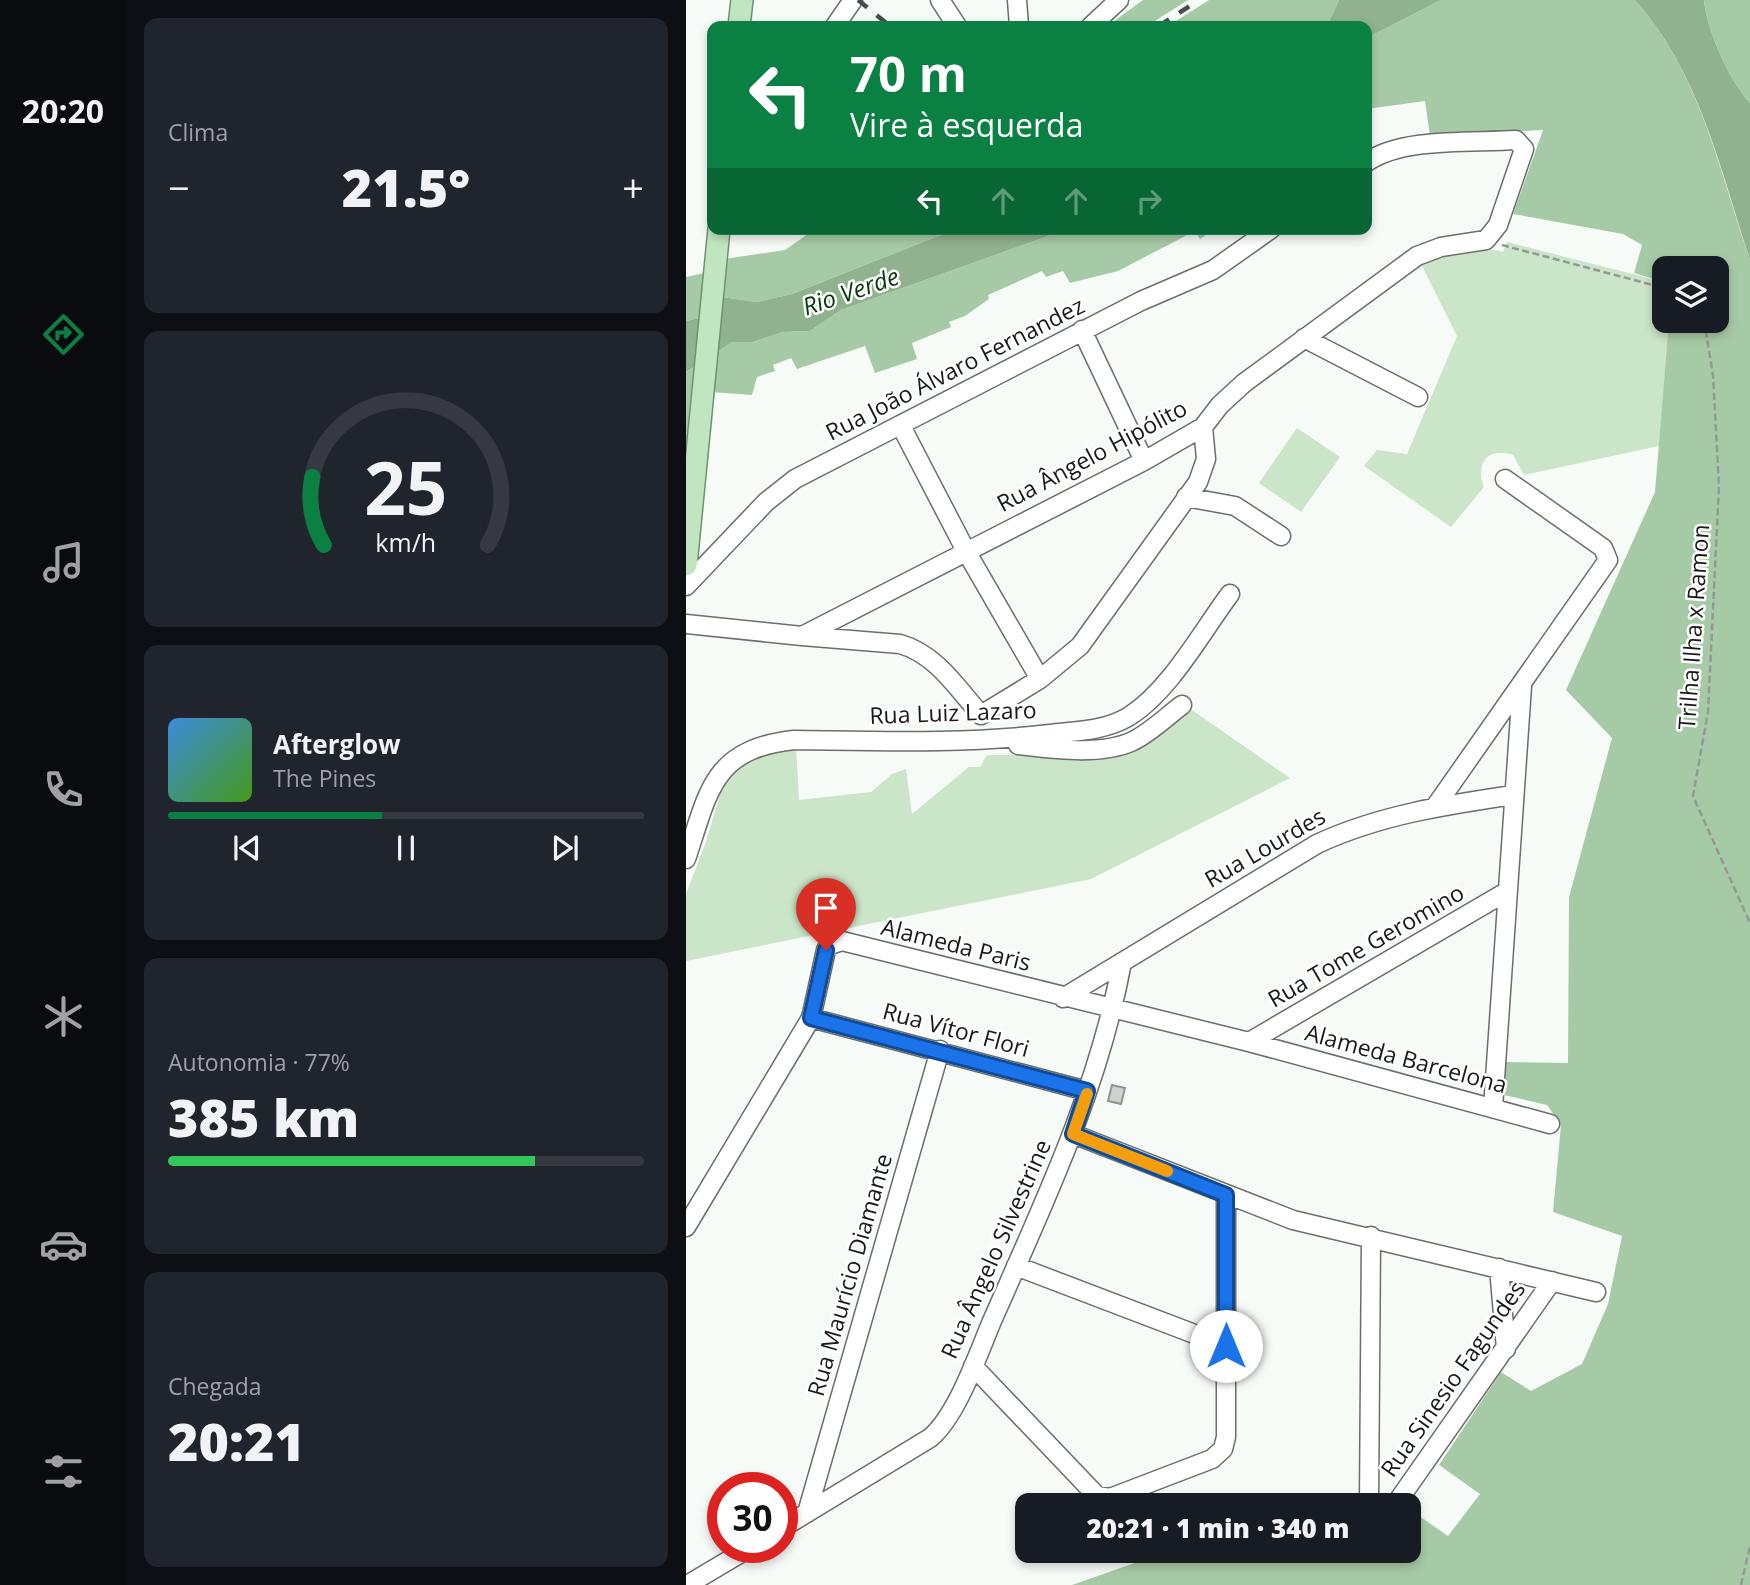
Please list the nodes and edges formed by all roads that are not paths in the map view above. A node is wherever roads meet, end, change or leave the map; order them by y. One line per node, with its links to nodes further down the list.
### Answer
1 (743, 0): 6 (main road)
2 (853, 0): 7 (street)
3 (940, 0): 8 (street)
4 (1017, 0): 9 (street)
5 (1119, 0): 10 (street)
6 (740, 21)
7 (838, 21)
8 (954, 21)
9 (1018, 21)
10 (1096, 21)
11 (1372, 159): 15 (street, Rua Ângelo Hipólito)
12 (718, 235): 24 (main road)
13 (1263, 235): 14 (street, Rua João Álvaro Fernandez)
14 (1082, 330): 17 (street, Rua João Álvaro Fernandez); 19 (street)
15 (1304, 338): 16 (street); 18 (street, Rua Ângelo Hipólito)
16 (1418, 397)
17 (901, 426): 23 (street); 25 (street, Rua João Álvaro Fernandez)
18 (1203, 427): 19 (street, Rua Ângelo Hipólito); 21 (street)
19 (1144, 461): 23 (street, Rua Ângelo Hipólito)
20 (1505, 480): 30 (street)
21 (1186, 497): 22 (street); 29 (street)
22 (1281, 536)
23 (966, 551): 28 (street, Rua Ângelo Hipólito); 29 (street)
24 (686, 565)
25 (686, 586)
26 (1230, 594): 33 (street, Rua Luiz Lazaro)
27 (686, 624): 28 (street)
28 (802, 636): 32 (street)
29 (1040, 679): 32 (street)
30 (1522, 686): 34 (street); 35 (street)
31 (1182, 705): 33 (street)
32 (981, 715): 33 (street)
33 (982, 741): 36 (street, Rua Luiz Lazaro)
34 (1513, 795): 35 (street, Rua Lourdes); 37 (street)
35 (1435, 807): 38 (street, Rua Lourdes)
36 (686, 859)
37 (1506, 892): 42 (street, Rua Tome Geromino); 45 (street)
38 (1122, 962): 39 (street, Rua Lourdes); 40 (street, Rua Ângelo Silvestrine)
39 (1063, 998): 40 (street, Alameda Paris); 41 (street, Alameda Paris)
40 (1113, 1008): 42 (street, Alameda Barcelona); 44 (street, Rua Ângelo Silvestrine)
41 (811, 1018): 43 (street, Rua Vítor Flori); 49 (street, Alameda Paris)
42 (1249, 1042): 45 (street, Alameda Barcelona)
43 (940, 1050): 44 (street, Rua Vítor Flori); 60 (street, Rua Maurício Diamante)
44 (1087, 1091): 47 (street, Rua Ângelo Silvestrine)
45 (1493, 1108): 46 (street, Alameda Barcelona)
46 (1550, 1124)
47 (1073, 1134): 48 (street); 51 (street, Rua Ângelo Silvestrine)
48 (1226, 1195): 50 (street); 55 (street)
49 (686, 1227)
50 (1371, 1236): 52 (street); 58 (street)
51 (1016, 1266): 55 (street); 57 (street, Rua Ângelo Silvestrine)
52 (1499, 1268): 53 (street); 56 (street)
53 (1552, 1281): 54 (street); 56 (street, Rua Sinesio Fagundes)
54 (1596, 1292)
55 (1226, 1346): 57 (street)
56 (1506, 1349): 59 (street, Rua Sinesio Fagundes)
57 (973, 1366): 60 (street, Rua Ângelo Silvestrine)
58 (1369, 1493)
59 (1404, 1493)
60 (807, 1513): 61 (street)
61 (798, 1518)
62 (724, 1563): 63 (street)
63 (687, 1585)

